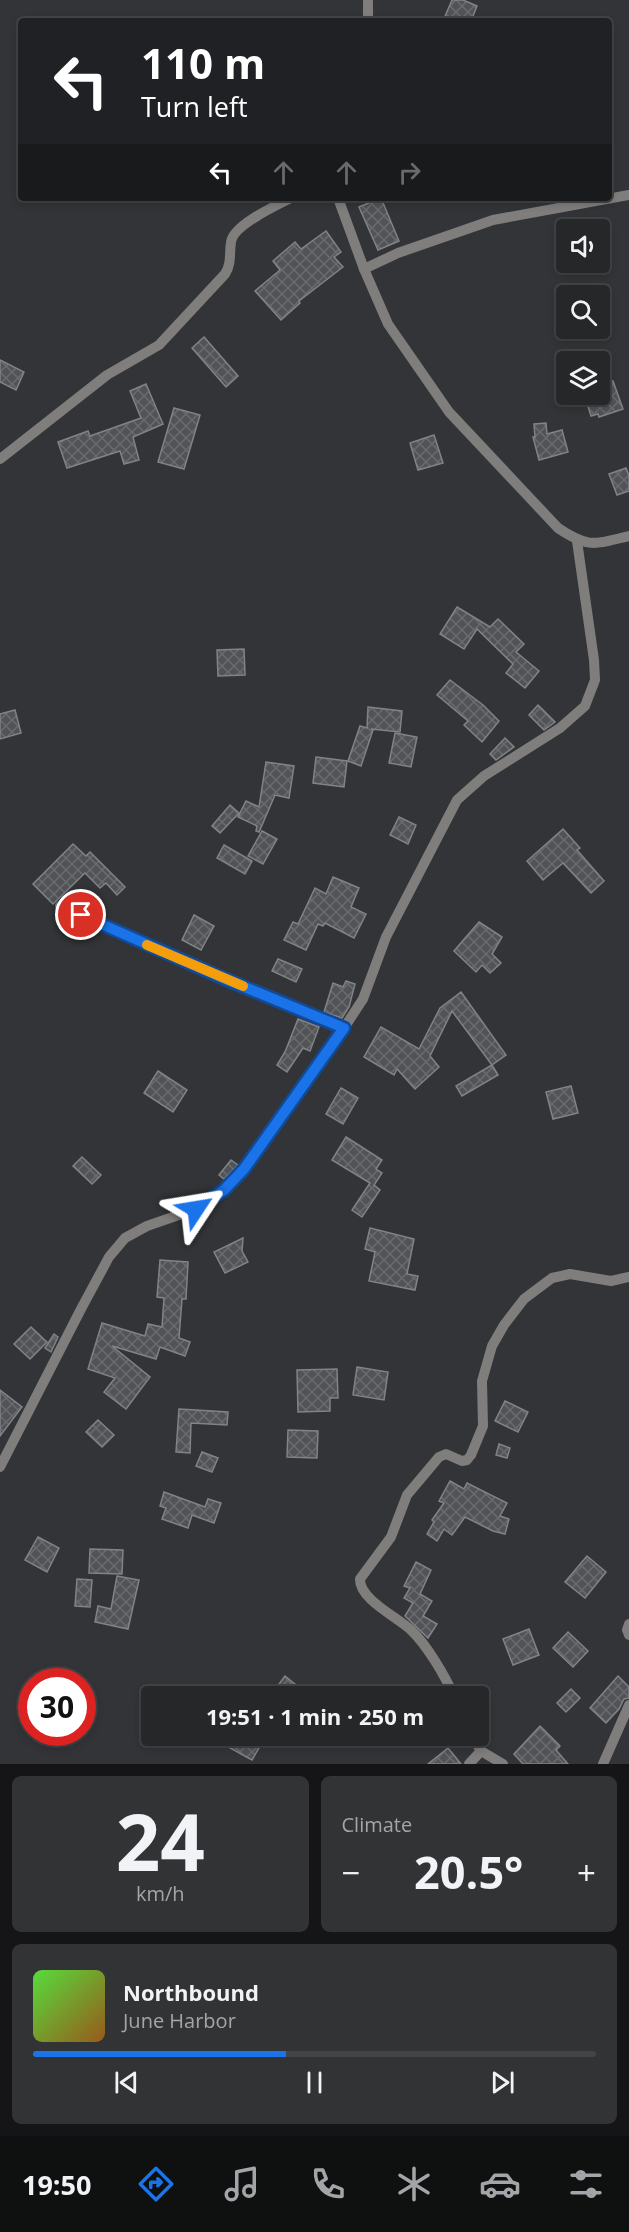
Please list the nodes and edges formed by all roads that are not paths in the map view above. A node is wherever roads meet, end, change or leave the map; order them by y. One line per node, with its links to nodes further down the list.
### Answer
1 (368, 0): 2 (street)
2 (368, 18)
3 (629, 195): 4 (street)
4 (612, 198)
5 (285, 201): 9 (street)
6 (339, 201): 8 (street)
7 (596, 201): 8 (street)
8 (364, 268): 11 (street)
9 (0, 459)
10 (629, 536): 11 (street)
11 (577, 541): 13 (street)
12 (60, 906): 13 (street)
13 (344, 1028): 15 (street)
14 (629, 1277): 18 (street)
15 (0, 1467)
16 (629, 1624): 17 (street)
17 (629, 1635)
18 (448, 1686)
19 (629, 1705): 24 (street)
20 (479, 1746): 21 (street)
21 (482, 1750): 22 (street); 23 (street)
22 (468, 1764)
23 (503, 1764)
24 (603, 1764)

